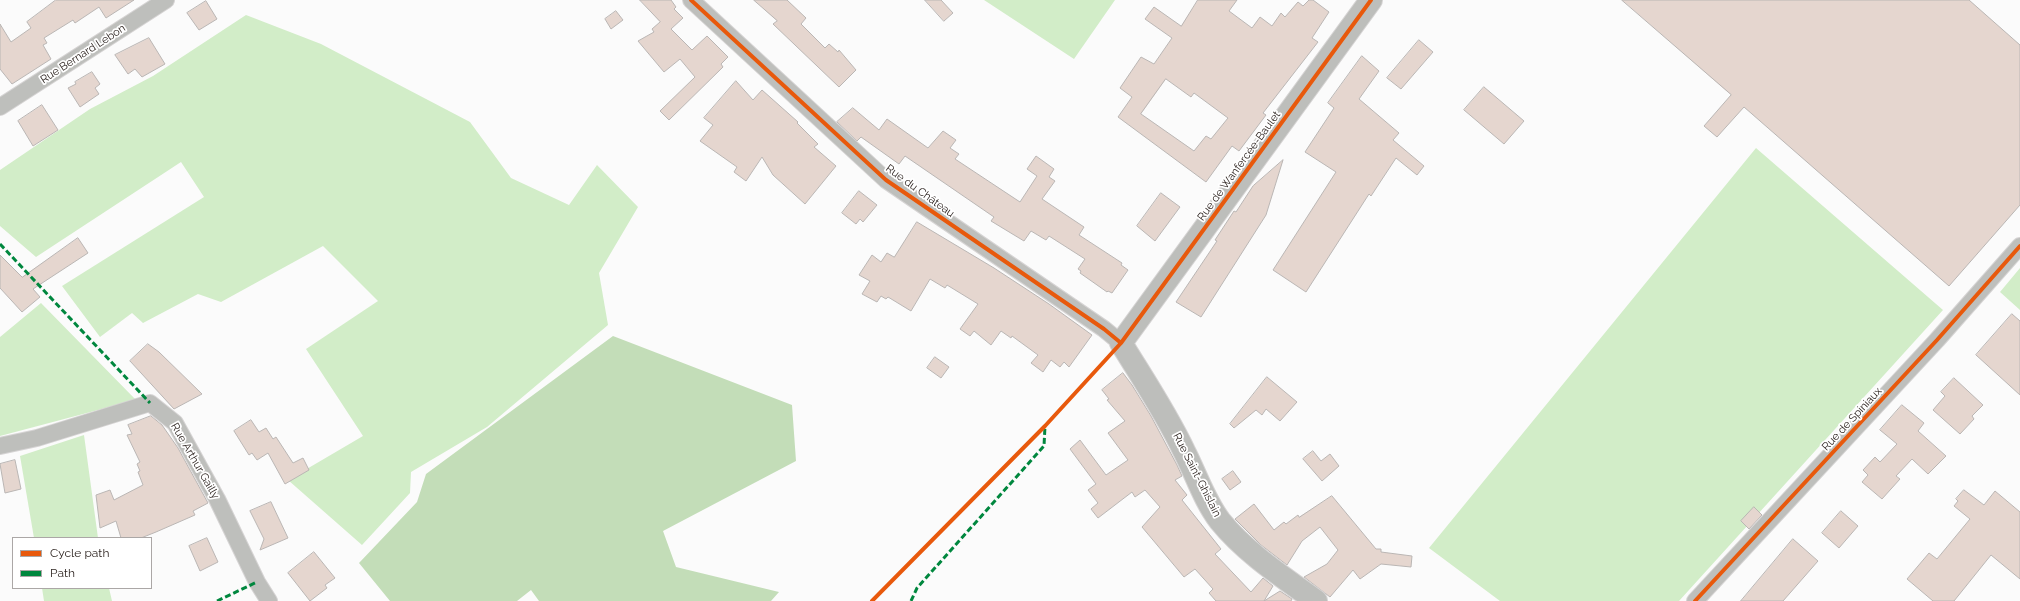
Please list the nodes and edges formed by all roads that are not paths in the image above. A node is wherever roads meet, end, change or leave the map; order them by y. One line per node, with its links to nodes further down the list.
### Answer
1 (166, 0): 4 (street, Rue Bernard Lebon)
2 (691, 0): 6 (street, Rue du Château)
3 (1364, 2): 6 (main road, Rue de Wanfercée-Baulet)
4 (0, 107)
5 (2020, 246): 10 (street, Rue de Spiniaux)
6 (1121, 344): 9 (main road, Rue Saint-Ghislain)
7 (0, 446): 8 (street, Rue Arthur Gailly)
8 (269, 601)
9 (1316, 601)
10 (1695, 601)

